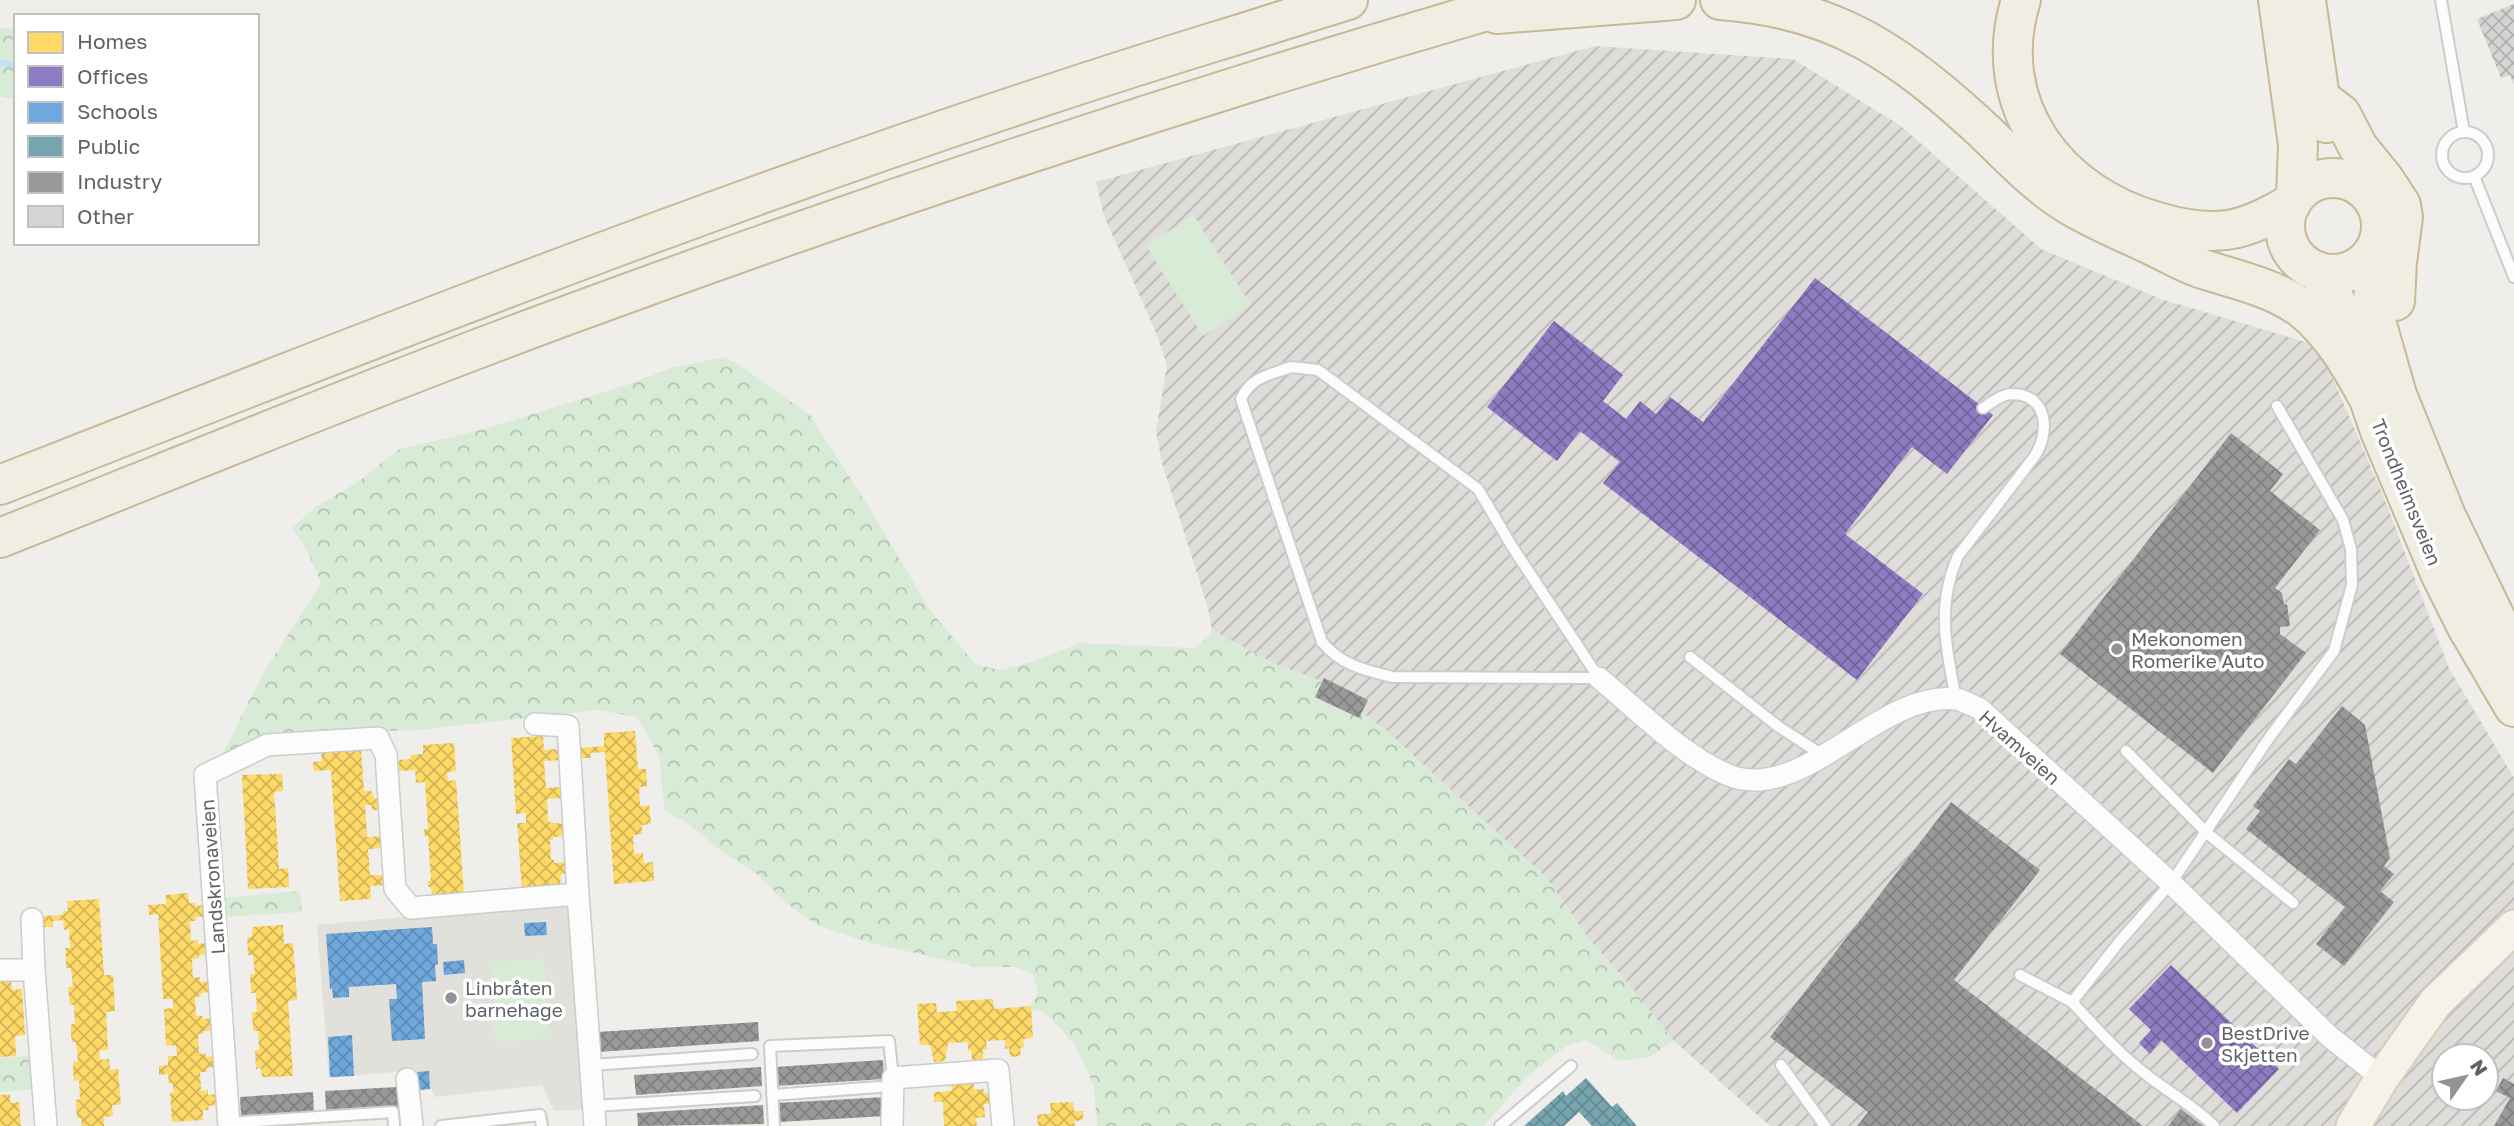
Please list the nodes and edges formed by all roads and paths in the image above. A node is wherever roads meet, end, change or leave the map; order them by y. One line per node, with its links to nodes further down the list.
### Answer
1 (1348, 0): 23 (highway)
2 (1524, 0): 9 (highway)
3 (1676, 0): 9 (highway)
4 (1720, 0): 15 (highway)
5 (2021, 0): 14 (highway)
6 (2278, 0): 14 (highway)
7 (2306, 0): 10 (highway)
8 (2441, 0): 11 (lane)
9 (1463, 18): 24 (highway)
10 (2320, 98): 13 (highway); 22 (highway)
11 (2464, 132): 12 (lane); 12 (lane)
12 (2474, 176): 18 (lane)
13 (2357, 184): 14 (highway); 16 (highway)
14 (2293, 200): 17 (highway)
15 (2144, 242): 17 (highway); 19 (highway)
16 (2373, 252): 17 (highway); 22 (highway, Trondheimsveien)
17 (2311, 267): 19 (highway, Trondheimsveien)
18 (2514, 277)
19 (2369, 399): 29 (highway, Trondheimsveien)
20 (2277, 406): 33 (lane)
21 (1983, 408): 28 (lane)
22 (2406, 419): 25 (highway, Trondheimsveien)
23 (0, 485)
24 (0, 538)
25 (2514, 651)
26 (1690, 657): 32 (lane)
27 (1599, 678): 27 (lane); 32 (street)
28 (1956, 699): 32 (street); 34 (street, Hvamveien)
29 (2514, 707)
30 (534, 724): 35 (street)
31 (2126, 751): 33 (lane)
32 (1824, 756)
33 (2207, 832): 34 (lane); 36 (lane)
34 (2171, 883): 43 (lane); 49 (street, Hvamveien)
35 (578, 894): 46 (street); 55 (street, Landskronaveien)
36 (2293, 904)
37 (32, 919): 41 (street)
38 (2514, 927): 44 (main road)
39 (2514, 953): 44 (main road)
40 (0, 970): 41 (street)
41 (34, 970): 56 (street)
42 (2020, 975): 43 (lane)
43 (2072, 1002): 66 (lane)
44 (2405, 1046): 49 (main road)
45 (752, 1054): 46 (lane)
46 (591, 1065): 54 (street)
47 (1781, 1065): 65 (lane)
48 (1571, 1066): 64 (lane)
49 (2382, 1078): 67 (main road)
50 (407, 1079): 58 (street)
51 (886, 1082): 52 (lane); 52 (lane); 62 (street); 63 (street)
52 (772, 1094): 61 (lane)
53 (755, 1096): 54 (lane)
54 (594, 1116)
55 (235, 1124): 57 (lane)
56 (46, 1126)
57 (394, 1126)
58 (412, 1126)
59 (441, 1126): 60 (lane)
60 (542, 1126)
61 (774, 1126)
62 (892, 1126)
63 (1003, 1126)
64 (1500, 1126)
65 (1825, 1126)
66 (2214, 1126)
67 (2353, 1126)

